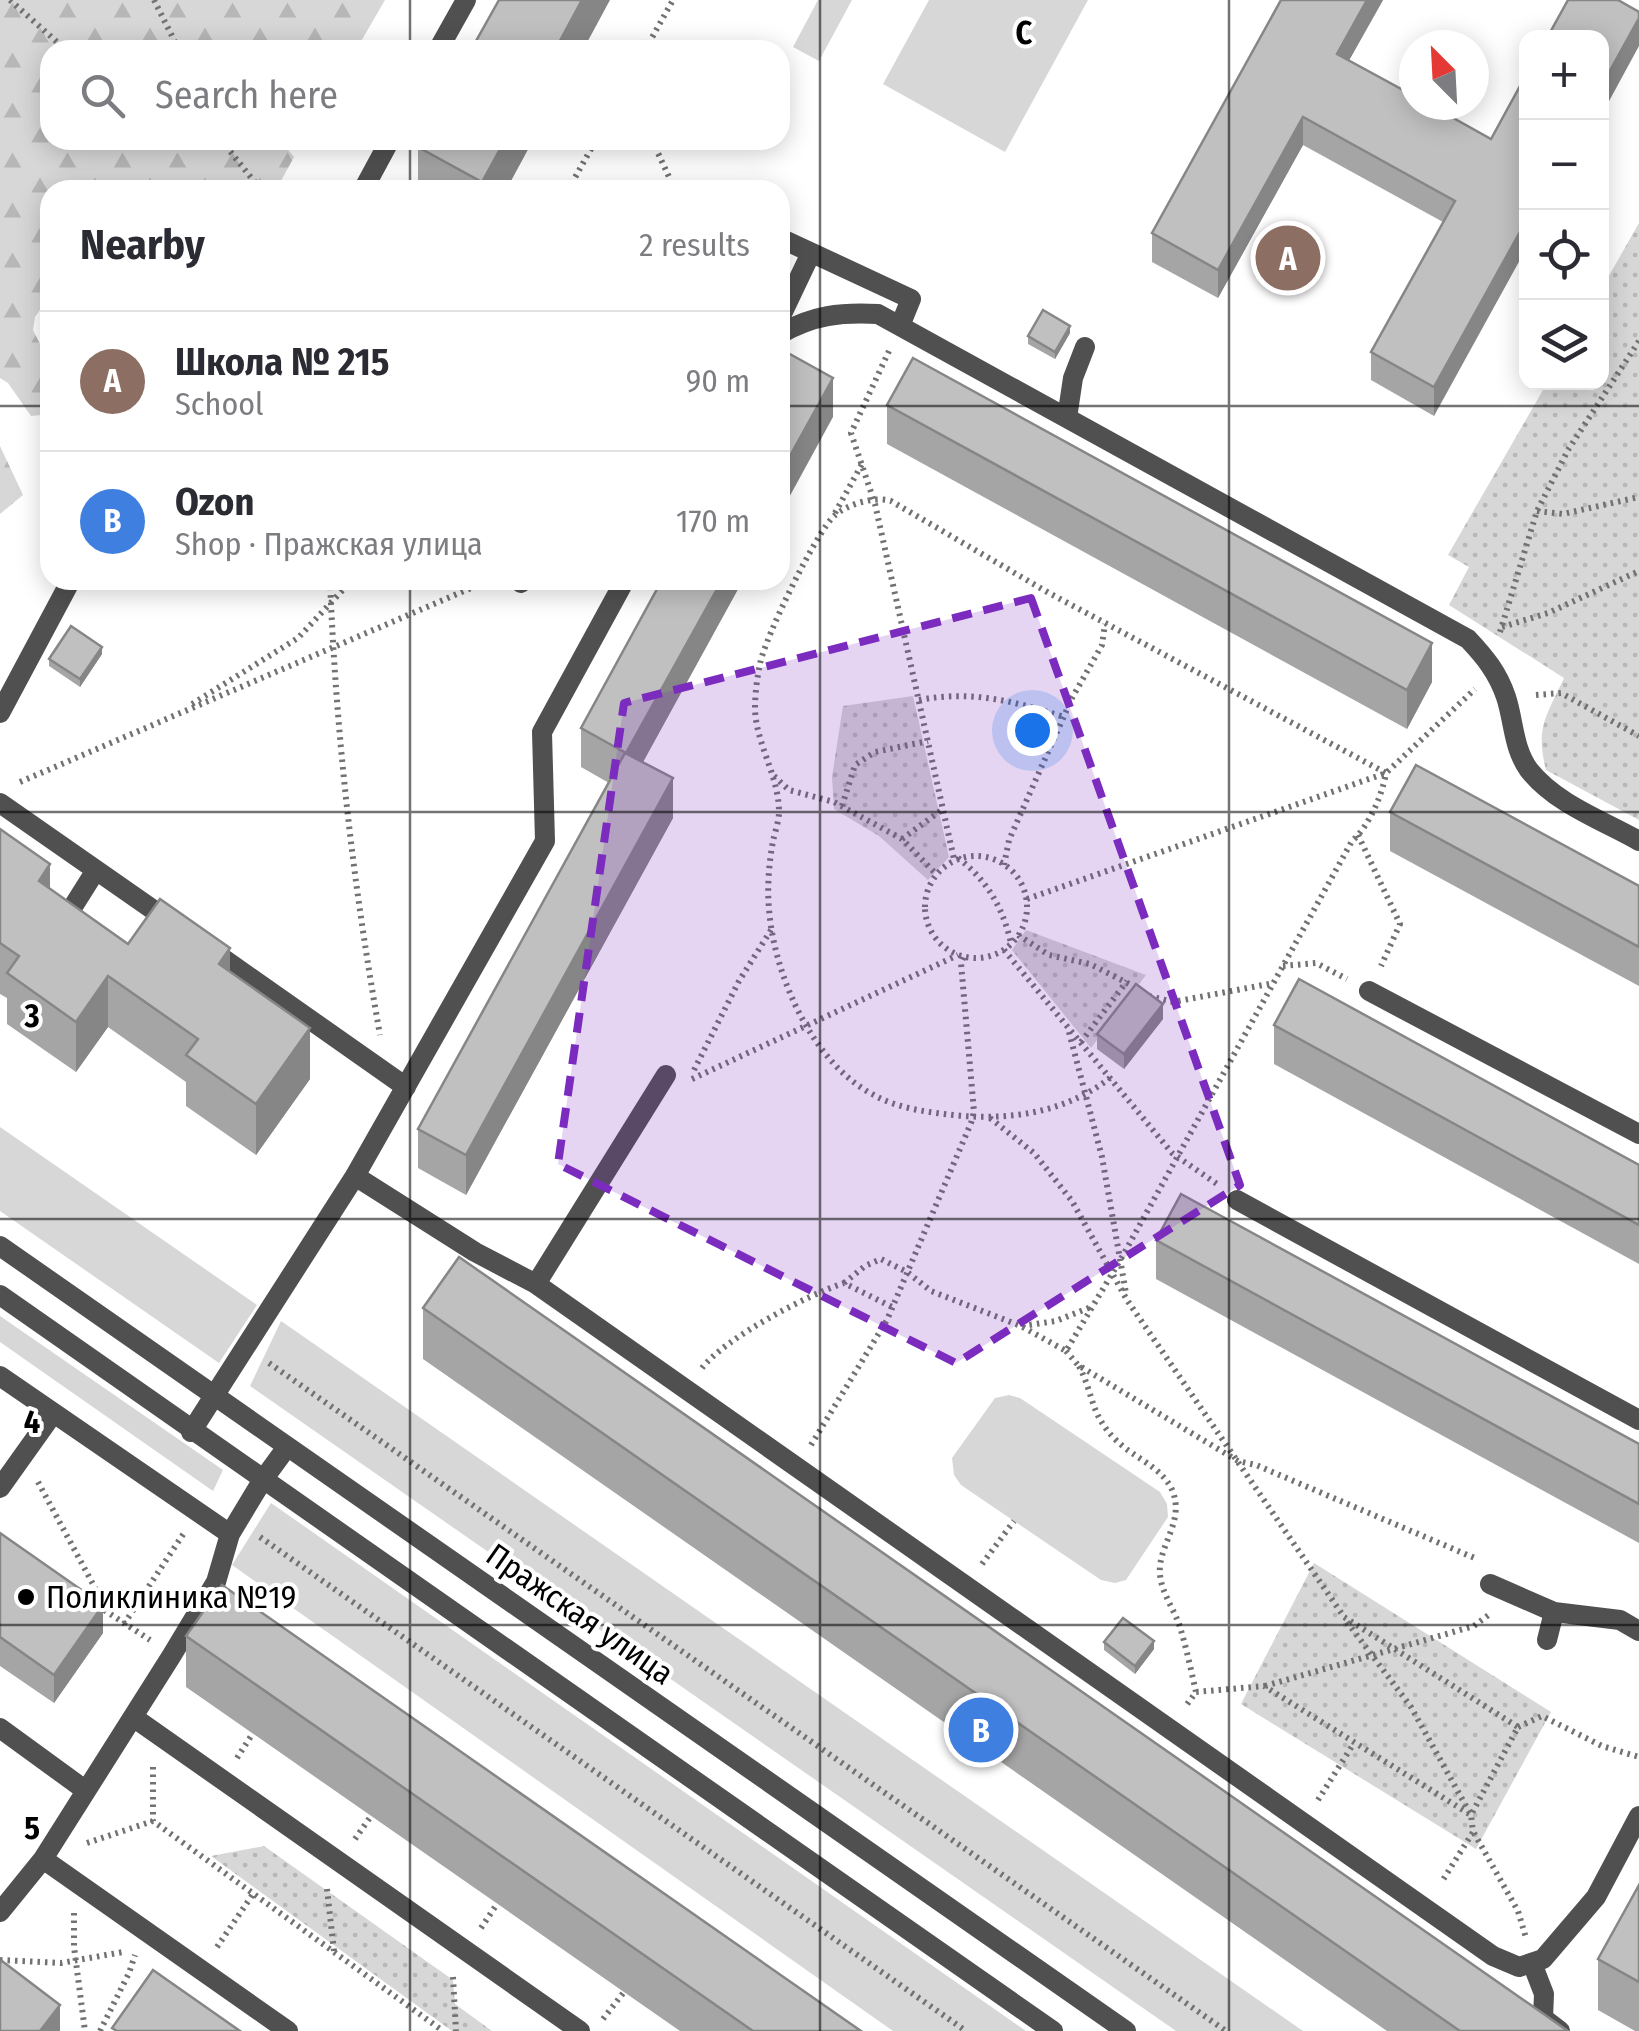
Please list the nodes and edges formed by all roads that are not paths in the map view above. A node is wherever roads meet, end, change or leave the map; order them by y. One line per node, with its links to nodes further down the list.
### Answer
1 (466, 0): 2 (street)
2 (444, 40)
3 (385, 150): 4 (street)
4 (368, 180)
5 (790, 243): 6 (street)
6 (812, 253): 7 (street); 8 (street)
7 (790, 298)
8 (900, 326): 9 (street); 11 (street)
9 (790, 328)
10 (1085, 347): 11 (street)
11 (1068, 418): 16 (street)
12 (66, 590): 14 (street)
13 (620, 590): 21 (street)
14 (1, 709)
15 (3, 795): 17 (street)
16 (1639, 840)
17 (96, 870): 18 (street); 21 (street)
18 (62, 924)
19 (1370, 991): 22 (street)
20 (666, 1075): 26 (street)
21 (406, 1086): 23 (street)
22 (1639, 1134)
23 (355, 1176): 26 (street); 29 (street)
24 (1237, 1200): 31 (street)
25 (0, 1246): 29 (street, Пражская улица)
26 (536, 1284): 48 (street)
27 (0, 1296): 32 (street)
28 (0, 1376): 30 (street)
29 (217, 1397): 32 (street); 33 (street, Пражская улица)
30 (52, 1414): 35 (street); 36 (street)
31 (1639, 1420)
32 (192, 1432): 34 (street)
33 (287, 1446): 34 (street); 52 (street, Пражская улица)
34 (262, 1481): 36 (street); 51 (street)
35 (0, 1488)
36 (230, 1534): 41 (street)
37 (1490, 1584): 38 (street)
38 (1554, 1612): 39 (street); 40 (street)
39 (1639, 1631)
40 (1547, 1640)
41 (133, 1717): 43 (street); 50 (street)
42 (0, 1728): 43 (street)
43 (85, 1790): 45 (street)
44 (1639, 1816): 48 (street)
45 (43, 1858): 46 (street); 49 (street)
46 (8, 1884): 47 (street)
47 (0, 1912)
48 (1532, 1963): 53 (street)
49 (288, 2031)
50 (580, 2031)
51 (1053, 2031)
52 (1126, 2031)
53 (1560, 2031)

